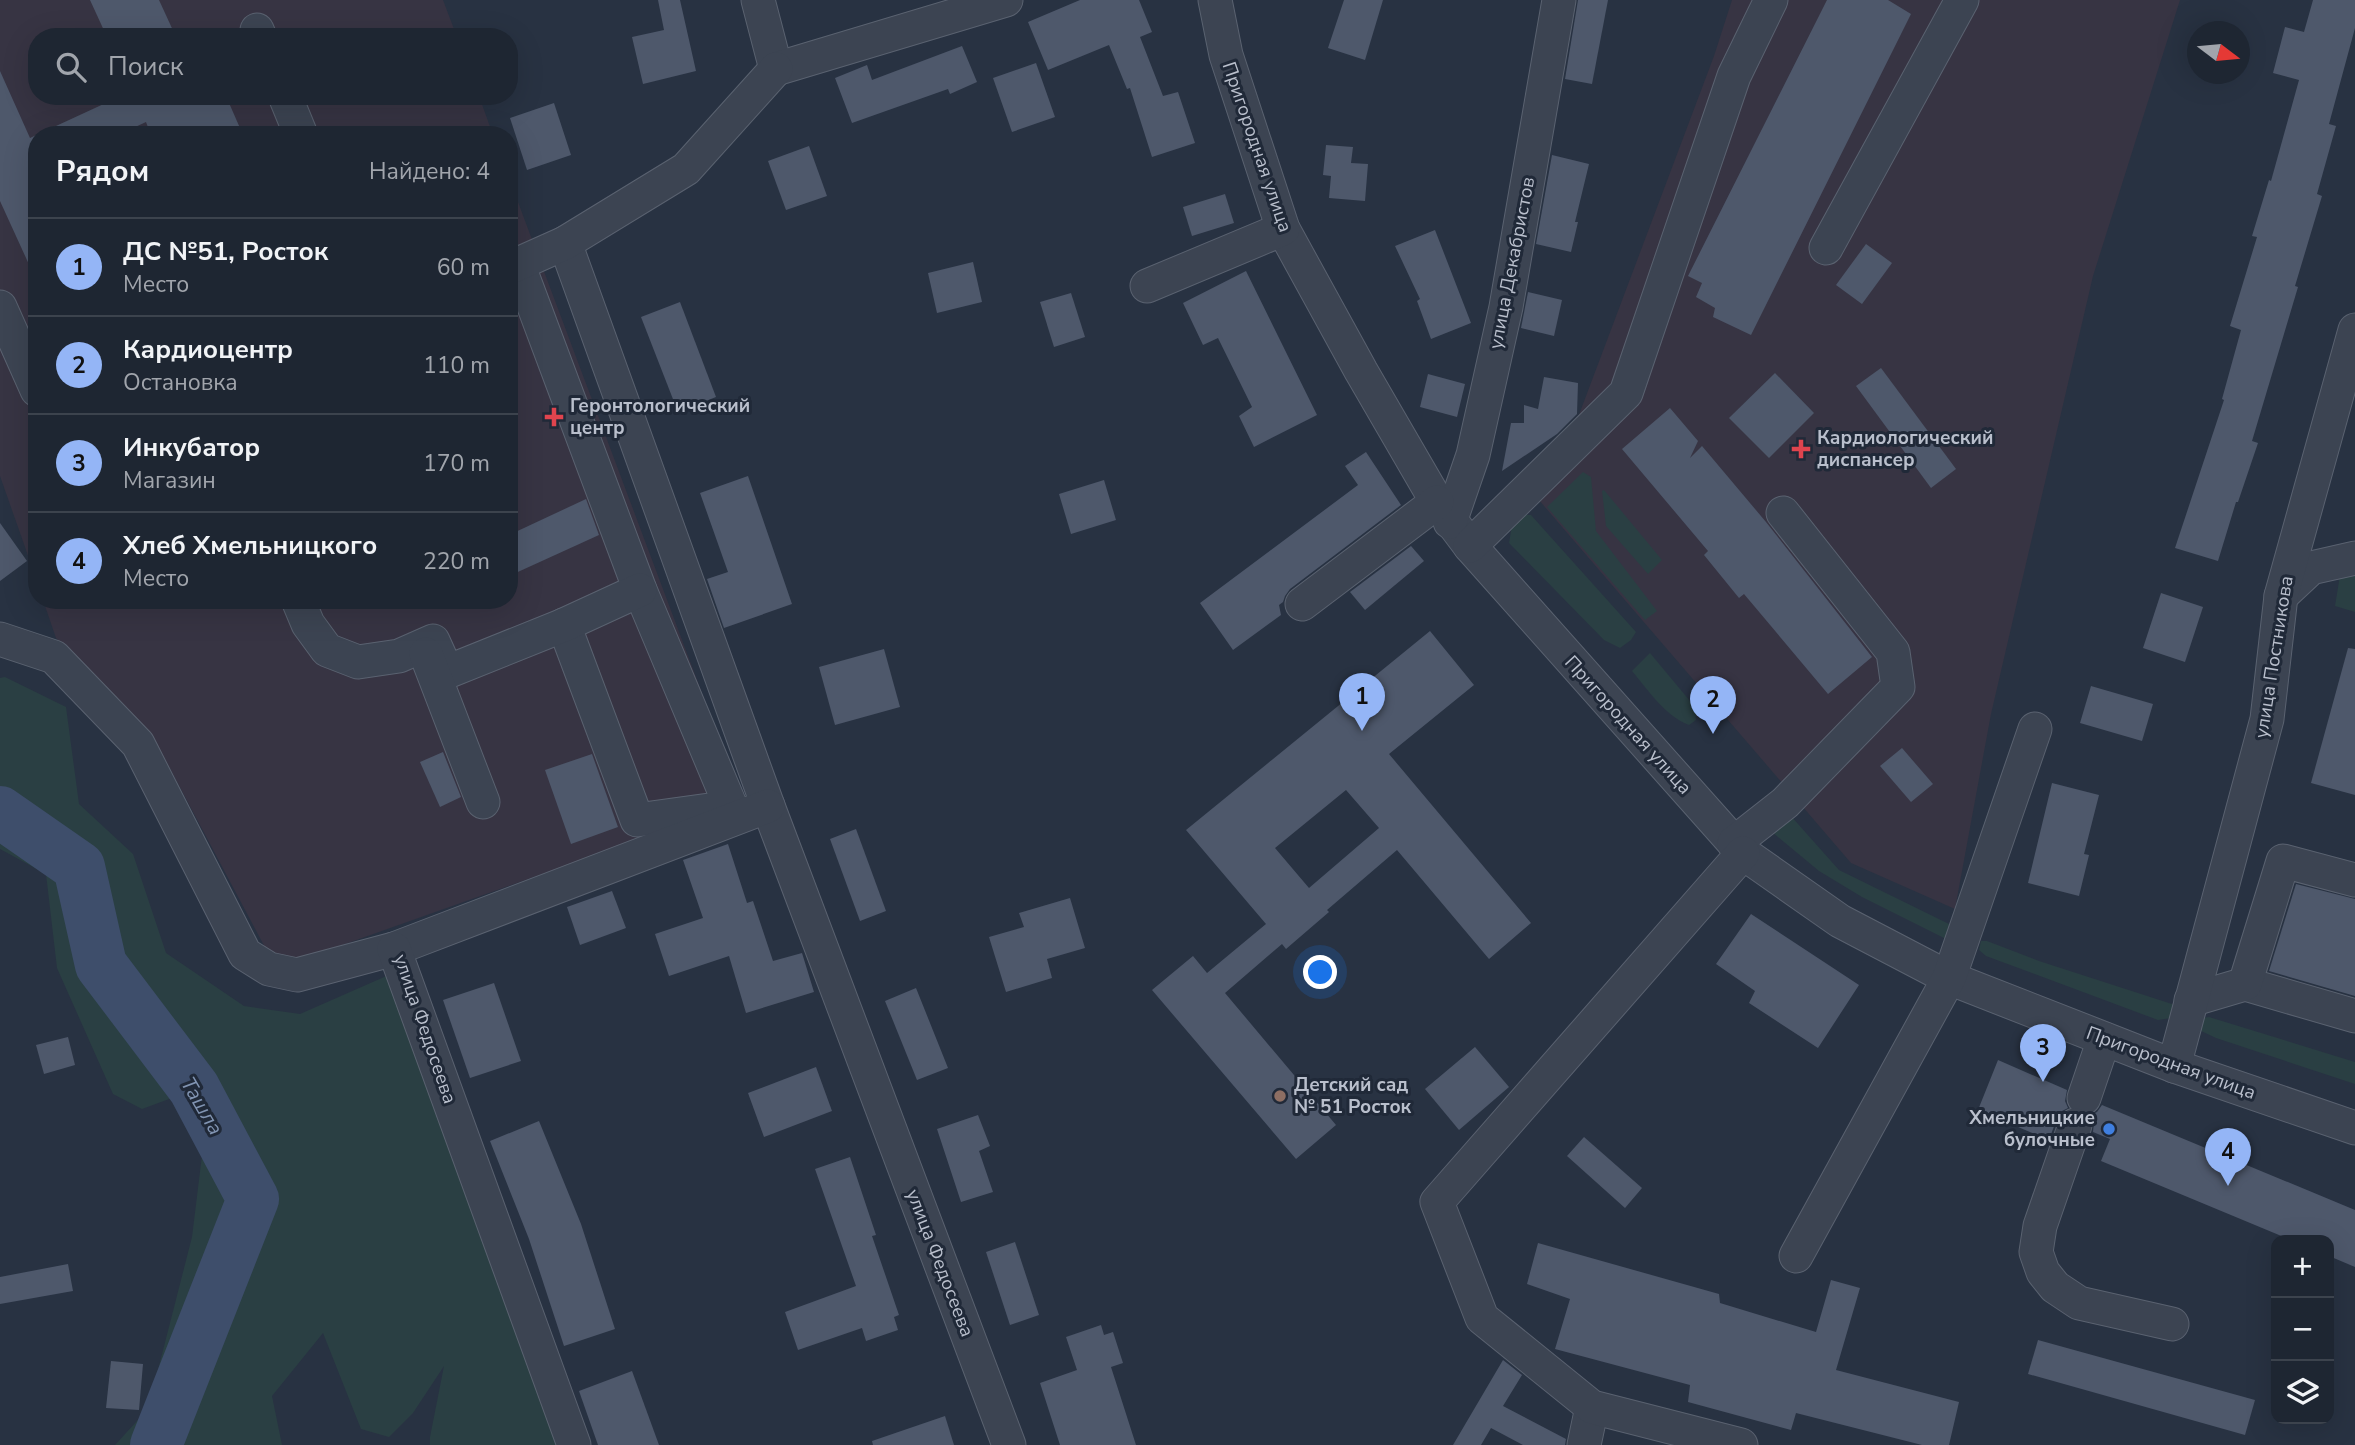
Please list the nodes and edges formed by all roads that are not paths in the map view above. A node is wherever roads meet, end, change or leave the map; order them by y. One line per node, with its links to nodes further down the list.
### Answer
1 (758, 0): 7 (street)
2 (1006, 0): 7 (street)
3 (1215, 0): 10 (street, Пригородная улица)
4 (1559, 0): 20 (street, улица Декабристов)
5 (1771, 0): 20 (street)
6 (1962, 0): 12 (street)
7 (776, 69): 11 (street)
8 (289, 105): 9 (street)
9 (297, 126)
10 (1283, 229): 15 (street); 20 (street, Пригородная улица)
11 (565, 243): 13 (street); 31 (street, улица Федосеева)
12 (1826, 248)
13 (518, 264)
14 (518, 276): 22 (street)
15 (1147, 286)
16 (0, 307): 18 (street)
17 (2355, 330): 23 (street, улица Постникова)
18 (28, 370)
19 (1783, 513): 32 (street)
20 (1452, 523): 24 (street); 32 (street, Пригородная улица)
21 (2355, 558): 23 (street)
22 (640, 590): 26 (street); 26 (street)
23 (2281, 596): 37 (street, улица Постникова)
24 (1302, 604)
25 (302, 609): 28 (street)
26 (564, 625): 28 (street)
27 (0, 639): 34 (street)
28 (423, 645): 30 (street)
29 (2035, 729): 35 (street)
30 (483, 802)
31 (768, 806): 34 (street, улица Федосеева); 46 (street, улица Федосеева)
32 (1739, 848): 35 (street, Пригородная улица); 44 (street)
33 (2355, 880): 36 (street)
34 (394, 949): 45 (street, улица Федосеева)
35 (1950, 978): 39 (street, Пригородная улица); 42 (street)
36 (2245, 984): 37 (street); 38 (street)
37 (2191, 1000): 40 (street, улица Постникова)
38 (2355, 1016)
39 (2104, 1039): 40 (street, Пригородная улица); 43 (street)
40 (2174, 1066): 41 (street, Пригородная улица)
41 (2355, 1128)
42 (1797, 1256)
43 (2172, 1324)
44 (1592, 1407): 47 (street); 48 (street)
45 (574, 1445)
46 (1009, 1445)
47 (1584, 1445)
48 (1741, 1445)

